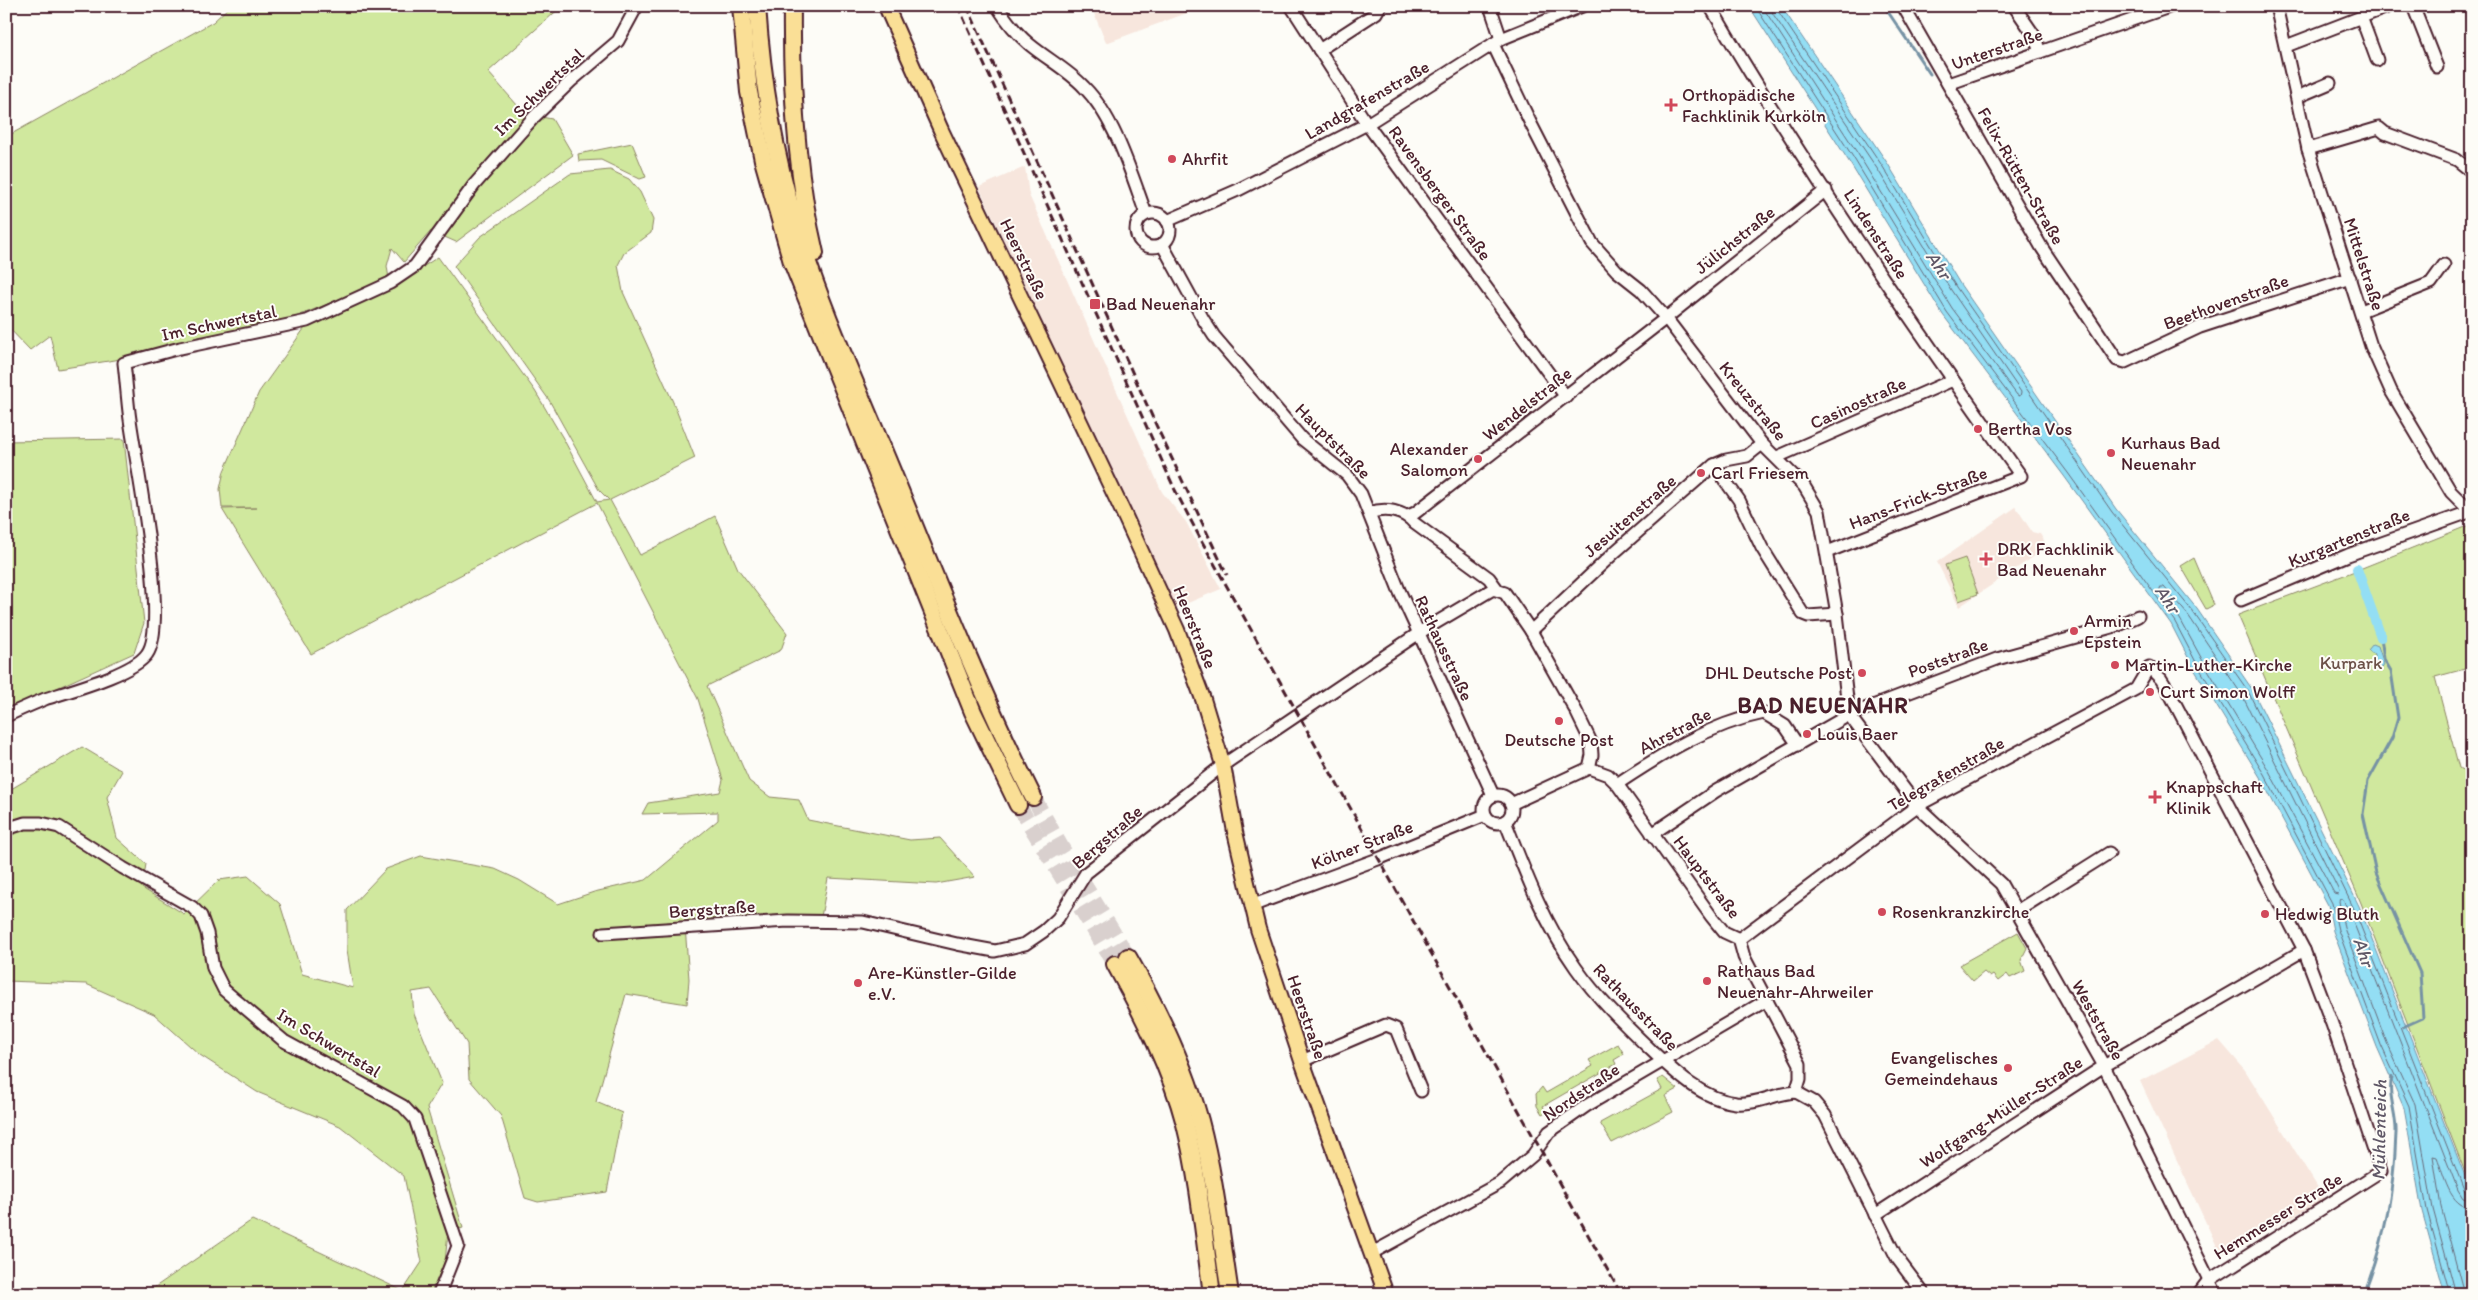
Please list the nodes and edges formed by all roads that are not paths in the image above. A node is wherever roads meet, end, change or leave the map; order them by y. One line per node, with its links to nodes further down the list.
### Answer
1 (637, 6): 58 (street, Im Schwertstal)
2 (741, 6): 66 (highway)
3 (757, 6): 37 (highway)
4 (792, 6): 37 (highway)
5 (886, 6): 60 (main road, Heerstraße)
6 (997, 6): 32 (street)
7 (1291, 6): 21 (street, Ravensberger Straße)
8 (1380, 6): 21 (street)
9 (1490, 6): 19 (street, Kreuzstraße)
10 (1582, 6): 19 (street, Landgrafenstraße)
11 (1710, 6): 31 (street, Lindenstraße)
12 (1903, 6): 26 (street, Felix-Rütten-Straße)
13 (2014, 6): 22 (street)
14 (2172, 6): 22 (street, Unterstraße)
15 (2276, 6): 20 (street, Mittelstraße)
16 (2390, 6): 18 (street)
17 (2412, 6): 24 (street)
18 (2361, 17): 20 (street); 23 (street)
19 (1497, 42): 28 (street, Landgrafenstraße); 39 (street, Kreuzstraße)
20 (2286, 46): 27 (street, Mittelstraße)
21 (1320, 50): 28 (street, Ravensberger Straße)
22 (2040, 52): 26 (street, Unterstraße)
23 (2377, 60)
24 (2437, 67)
25 (2330, 83): 27 (street)
26 (1948, 84): 40 (street, Felix-Rütten-Straße)
27 (2297, 97): 29 (street, Mittelstraße)
28 (1367, 124): 33 (street, Landgrafenstraße); 42 (street, Ravensberger Straße)
29 (2308, 149): 30 (street); 36 (street, Mittelstraße)
30 (2472, 172)
31 (1826, 190): 39 (street, Jülichstraße); 41 (street, Lindenstraße)
32 (1146, 214): 33 (street); 34 (street)
33 (1167, 221): 34 (street)
34 (1162, 244): 48 (street, Hauptstraße)
35 (2444, 265): 38 (street)
36 (2350, 278): 38 (street, Mittelstraße); 40 (street, Beethovenstraße)
37 (823, 302): 64 (highway)
38 (2361, 311): 47 (street, Mittelstraße)
39 (1666, 318): 42 (street, Wendelstraße); 43 (street, Kreuzstraße)
40 (2116, 360)
41 (1953, 380): 44 (street, Casinostraße); 46 (street, Lindenstraße)
42 (1566, 397): 49 (street, Wendelstraße)
43 (1762, 444): 44 (street, Kreuzstraße); 45 (street, Jesuitenstraße)
44 (1777, 457): 50 (street, Kreuzstraße)
45 (1714, 465): 53 (street); 55 (street, Jesuitenstraße)
46 (2021, 476): 50 (street, Hans-Frick-Straße)
47 (2472, 509): 52 (street, Kurgartenstraße)
48 (1370, 513): 49 (street); 56 (street, Rathausstraße)
49 (1408, 516): 51 (street)
50 (1827, 552): 53 (street, Kreuzstraße)
51 (1501, 591): 55 (street); 56 (street, Bergstraße)
52 (2241, 600)
53 (1837, 614): 57 (street, Kreuzstraße)
54 (2138, 616): 57 (street, Poststraße)
55 (1531, 631): 61 (street)
56 (1419, 633): 60 (street, Bergstraße); 63 (street, Rathausstraße)
57 (1849, 715): 59 (street, Poststraße); 67 (street)
58 (6, 716)
59 (1798, 745): 62 (street, Ahrstraße); 71 (street, Poststraße)
60 (1223, 764): 73 (main road, Heerstraße); 75 (street, Bergstraße)
61 (1589, 768): 62 (street, Hauptstraße); 65 (street)
62 (1617, 784): 71 (street, Hauptstraße)
63 (1493, 795): 65 (street); 68 (street)
64 (1033, 797)
65 (1511, 804): 69 (street)
66 (1018, 805)
67 (1917, 806): 74 (street, Weststraße); 76 (street, Telegrafenstraße); 77 (street, Telegrafenstraße)
68 (1485, 814): 69 (street); 73 (street, Kölner Straße)
69 (1505, 821): 80 (street, Rathausstraße)
70 (6, 828): 87 (street, Im Schwertstal)
71 (1652, 834): 76 (street, Hauptstraße)
72 (2109, 853): 74 (street)
73 (1251, 906): 79 (main road, Heerstraße)
74 (2017, 911): 81 (street, Weststraße)
75 (602, 933)
76 (1739, 939): 78 (street, Hauptstraße)
77 (2304, 950): 81 (street, Wolfgang-Müller-Straße); 86 (street, Hemmesser Straße)
78 (1767, 1000): 80 (street, Nordstraße); 83 (street, Hauptstraße)
79 (1302, 1061): 82 (street); 85 (main road, Heerstraße)
80 (1663, 1062): 83 (street, Rathausstraße); 85 (street, Nordstraße)
81 (2104, 1066): 84 (street, Wolfgang-Müller-Straße); 86 (street, Weststraße)
82 (1421, 1090)
83 (1796, 1092): 84 (street)
84 (1874, 1215): 91 (street)
85 (1372, 1253): 90 (main road, Heerstraße)
86 (2208, 1281): 92 (street, Hemmesser Straße); 93 (street, Weststraße)
87 (439, 1294)
88 (1212, 1294): 89 (highway)
89 (1230, 1294)
90 (1386, 1294)
91 (1924, 1294)
92 (2198, 1294)
93 (2216, 1294)

